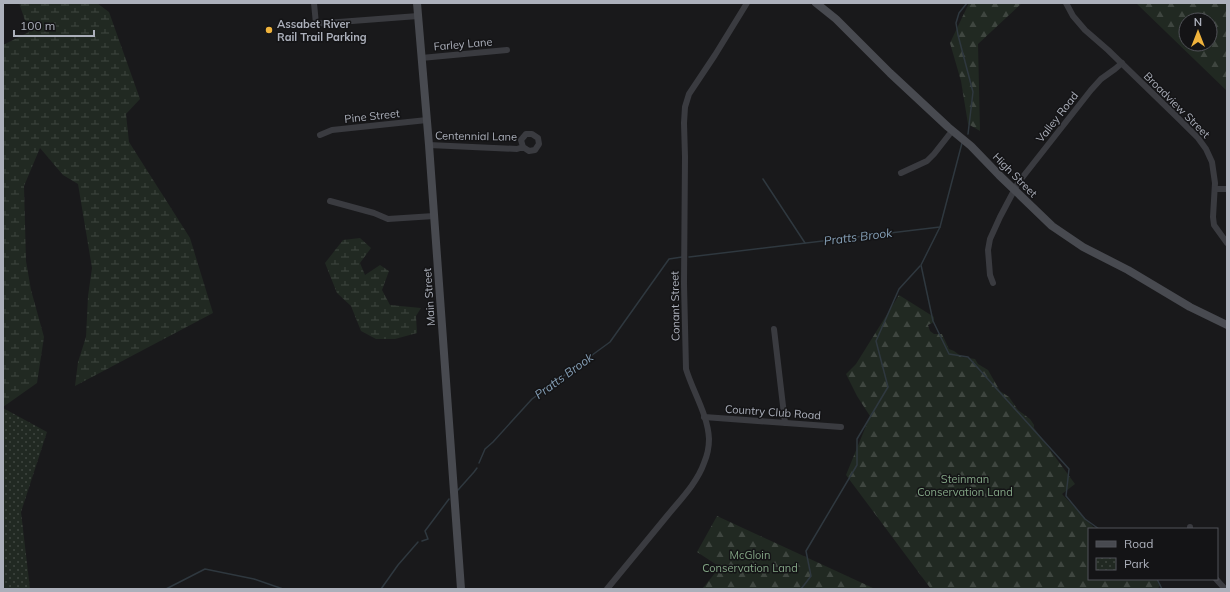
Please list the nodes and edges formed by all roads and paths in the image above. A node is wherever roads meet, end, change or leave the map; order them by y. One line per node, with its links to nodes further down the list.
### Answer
1 (314, 3): 7 (street)
2 (417, 3): 6 (main road, Main Street)
3 (747, 3): 27 (street, Conant Street)
4 (816, 3): 13 (main road, High Street)
5 (1066, 3): 11 (street, Broadview Street)
6 (418, 16): 7 (street); 10 (main road, Main Street)
7 (316, 24): 8 (street)
8 (286, 26)
9 (507, 50): 10 (street, Farley Lane)
10 (421, 58): 12 (main road, Main Street)
11 (1122, 63): 18 (street, Broadview Street); 20 (street, Valley Road)
12 (427, 120): 14 (street, Pine Street); 15 (main road, Main Street)
13 (952, 130): 17 (street); 20 (main road, High Street)
14 (320, 135)
15 (429, 145): 16 (street, Centennial Lane); 22 (main road, Main Street)
16 (523, 147)
17 (901, 173)
18 (1215, 189): 19 (street); 23 (street, Broadview Street)
19 (1227, 189)
20 (1014, 190): 24 (street, Valley Road); 25 (main road, High Street)
21 (330, 201): 22 (street)
22 (434, 216): 31 (main road, Main Street)
23 (1227, 243)
24 (993, 283)
25 (1227, 325)
26 (774, 329): 28 (street)
27 (704, 417): 28 (street, Country Club Road); 32 (street, Conant Street)
28 (785, 423): 29 (street, Country Club Road)
29 (841, 427)
30 (1217, 580): 33 (street)
31 (462, 589)
32 (607, 589)
33 (1226, 589)

